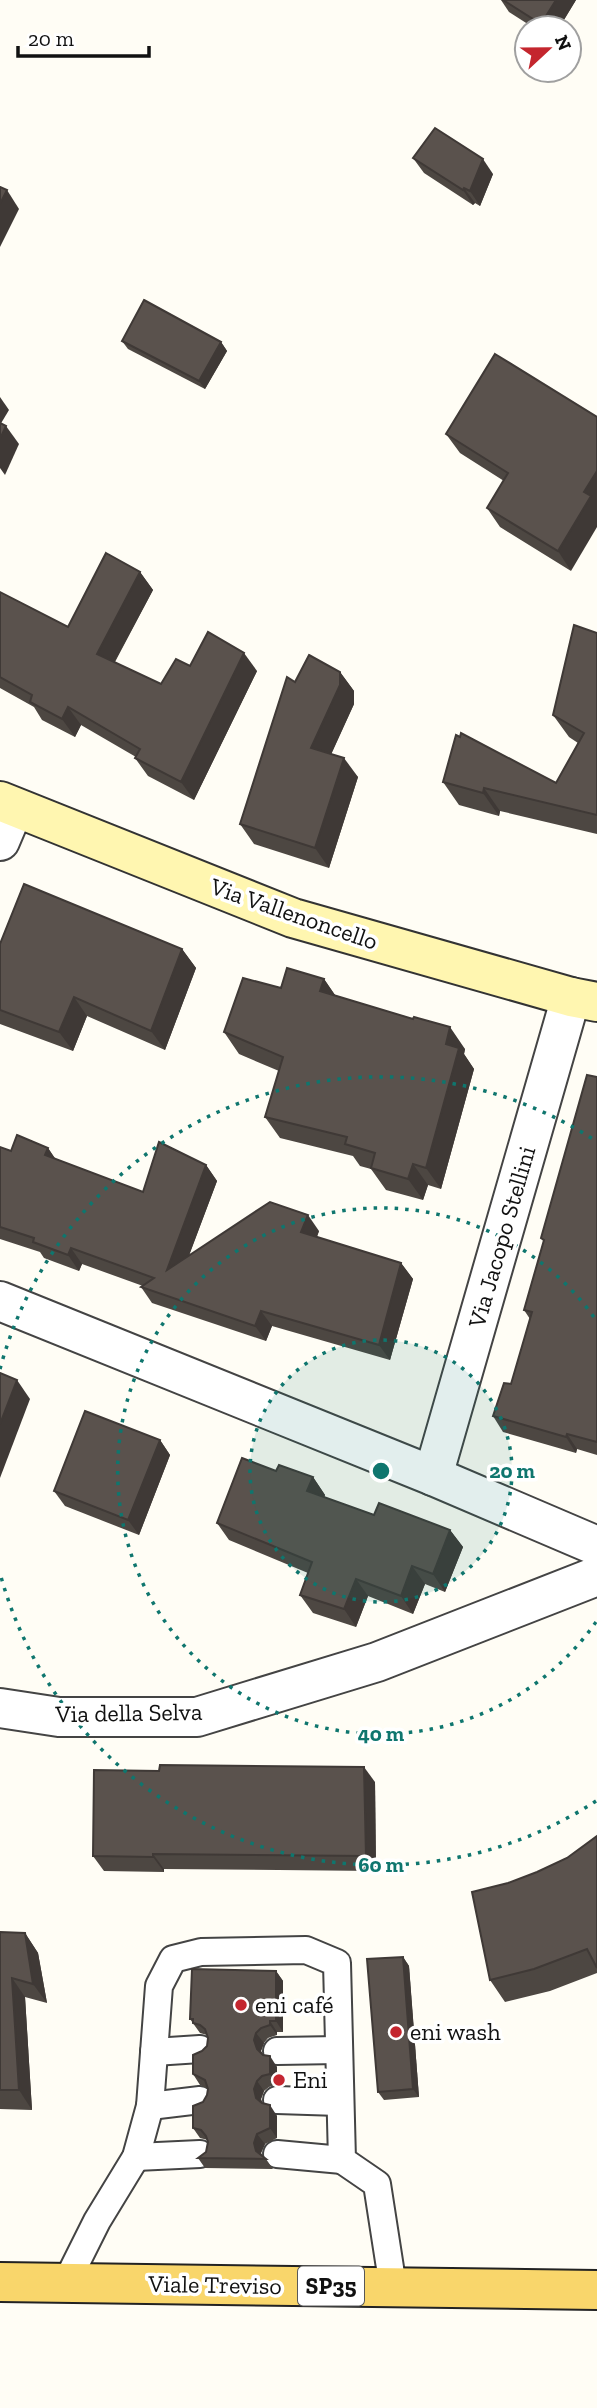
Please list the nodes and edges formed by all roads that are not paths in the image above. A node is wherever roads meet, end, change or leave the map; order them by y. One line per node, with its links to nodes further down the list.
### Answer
1 (5, 817): 2 (street, Via Vallenoncello)
2 (584, 1000): 4 (street, Via Jacopo Stellini)
3 (0, 1301): 4 (street)
4 (433, 1476): 5 (street)
5 (597, 1546)
6 (597, 1576): 7 (street, Via della Selva)
7 (0, 1708)
8 (200, 2049): 11 (lane)
9 (339, 2050): 10 (lane); 11 (lane); 14 (lane)
10 (277, 2051)
11 (154, 2052): 15 (lane)
12 (200, 2100): 15 (lane)
13 (277, 2100): 14 (lane)
14 (340, 2102): 19 (lane)
15 (150, 2106): 18 (lane)
16 (200, 2154): 18 (lane)
17 (277, 2154): 19 (lane)
18 (136, 2157): 21 (lane)
19 (342, 2160): 22 (lane)
20 (0, 2282): 21 (main road, Viale Treviso / SP35)
21 (66, 2283): 22 (main road, Viale Treviso / SP35)
22 (393, 2287): 23 (main road, Viale Treviso / SP35)
23 (597, 2290)

